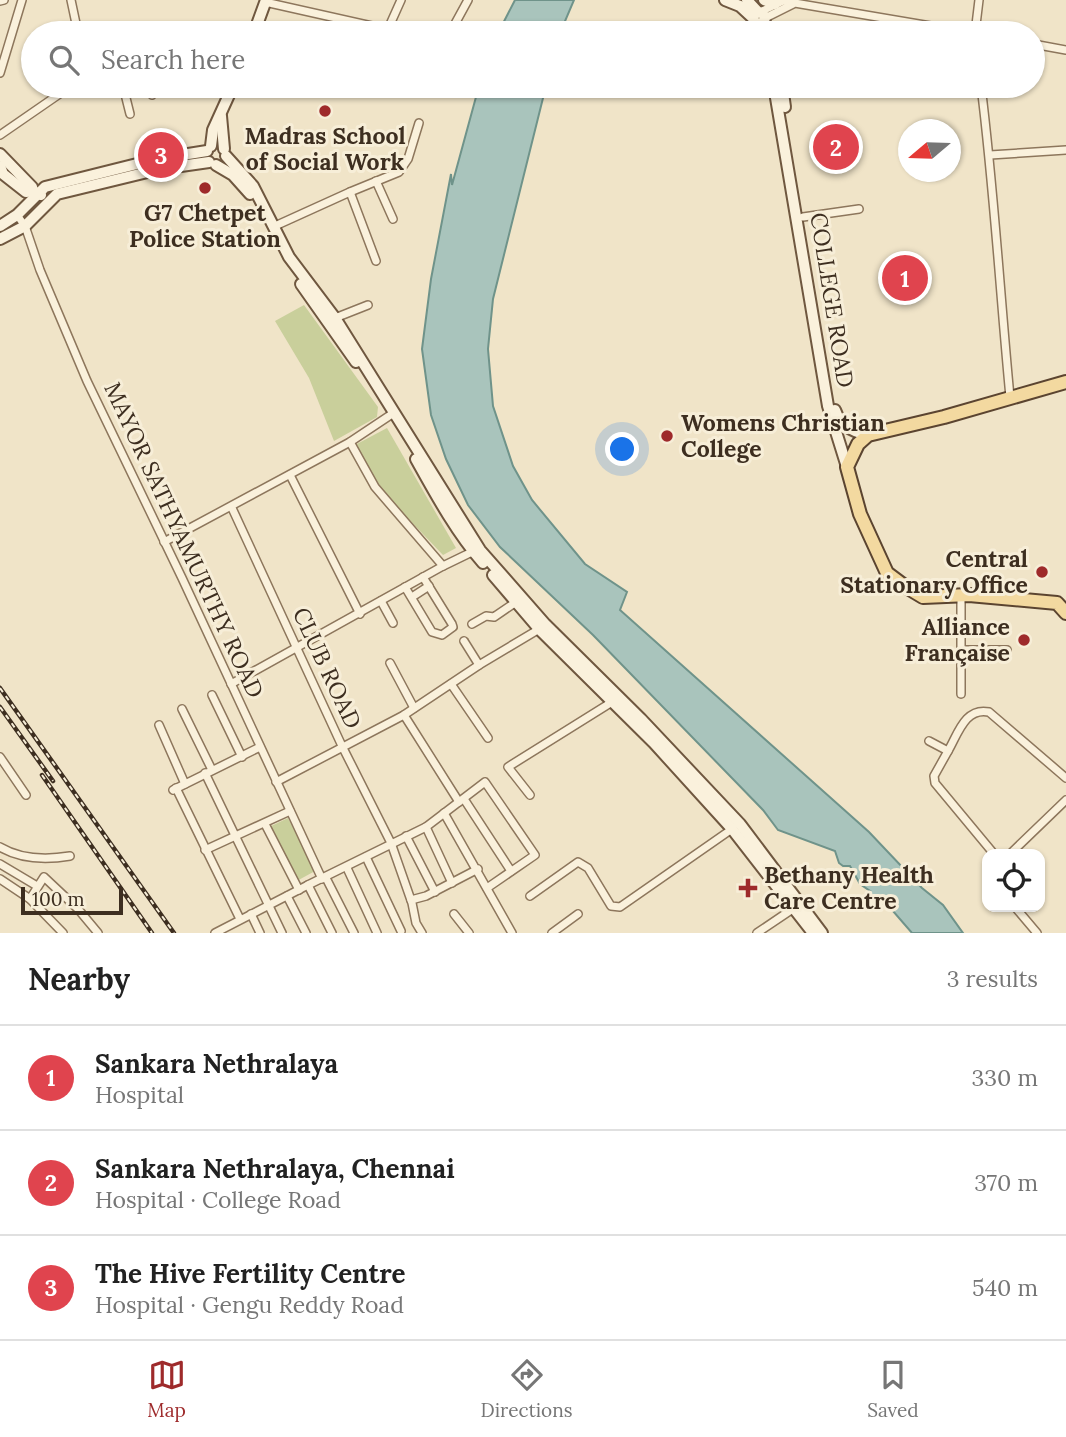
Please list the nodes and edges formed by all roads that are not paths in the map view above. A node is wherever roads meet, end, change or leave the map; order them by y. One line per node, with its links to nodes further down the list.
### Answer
1 (22, 0): 21 (street)
2 (71, 0): 12 (street)
3 (401, 0): 15 (street)
4 (468, 0): 16 (street)
5 (725, 0): 11 (main road)
6 (747, 0): 11 (main road)
7 (979, 0): 18 (street)
8 (266, 1): 13 (main road); 14 (street)
9 (769, 2): 10 (street); 11 (street)
10 (793, 4): 11 (street); 17 (street)
11 (760, 20)
12 (75, 21)
13 (258, 21)
14 (353, 21)
15 (392, 21)
16 (457, 21)
17 (907, 21)
18 (976, 21)
19 (1045, 46): 20 (street)
20 (1066, 50)
21 (0, 74)
22 (54, 98): 31 (street)
23 (126, 98): 28 (street)
24 (228, 98): 29 (main road)
25 (776, 98): 58 (main road, COLLEGE ROAD)
26 (784, 98): 44 (main road, COLLEGE ROAD)
27 (983, 98): 35 (street)
28 (130, 114)
29 (220, 116): 33 (main road); 36 (main road)
30 (419, 123): 38 (street)
31 (0, 135)
32 (1066, 150): 35 (street)
33 (225, 153): 36 (main road); 36 (main road); 48 (main road)
34 (0, 154): 39 (main road)
35 (990, 155): 54 (street)
36 (211, 156): 39 (main road); 41 (main road); 55 (main road)
37 (0, 166): 39 (main road)
38 (376, 181): 40 (street); 45 (street)
39 (36, 192): 41 (main road); 43 (main road)
40 (349, 192): 48 (street); 50 (street)
41 (50, 200): 47 (main road)
42 (859, 209): 44 (street)
43 (17, 215): 46 (main road); 47 (street, MAYOR SATHYAMURTHY ROAD)
44 (803, 217): 56 (main road, COLLEGE ROAD)
45 (393, 219)
46 (0, 226)
47 (25, 226): 49 (main road); 61 (street, MAYOR SATHYAMURTHY ROAD)
48 (275, 226): 52 (main road)
49 (0, 239)
50 (376, 261)
51 (368, 305): 52 (street)
52 (335, 318): 62 (main road)
53 (1066, 382): 54 (main road)
54 (1010, 397): 56 (main road)
55 (392, 414): 57 (street); 62 (main road)
56 (868, 435): 58 (main road)
57 (349, 442): 59 (street); 63 (street)
58 (847, 467): 67 (main road, COLLEGE ROAD)
59 (290, 475): 60 (street); 72 (street)
60 (232, 508): 61 (street); 77 (street, CLUB ROAD)
61 (164, 542): 82 (street, MAYOR SATHYAMURTHY ROAD)
62 (476, 550): 63 (street); 70 (main road); 75 (main road)
63 (443, 566): 64 (street)
64 (423, 577): 65 (street); 66 (street)
65 (429, 586): 68 (street); 68 (street)
66 (405, 587): 68 (street); 69 (street)
67 (961, 595): 71 (main road, COLLEGE ROAD); 78 (street)
68 (412, 597)
69 (381, 601): 72 (street); 73 (street)
70 (516, 602): 74 (street); 75 (main road)
71 (1066, 613)
72 (360, 614): 77 (street)
73 (393, 622)
74 (472, 624)
75 (542, 627): 81 (street); 86 (main road); 137 (main road)
76 (464, 641): 81 (street)
77 (298, 648): 82 (street); 93 (street, CLUB ROAD)
78 (961, 650): 79 (street); 84 (street)
79 (1007, 650)
80 (390, 663): 87 (street)
81 (479, 665): 83 (street)
82 (231, 684): 94 (street, MAYOR SATHYAMURTHY ROAD)
83 (451, 684): 87 (street); 91 (street)
84 (961, 694)
85 (212, 695): 97 (street)
86 (612, 702): 103 (street); 110 (main road)
87 (414, 708): 89 (street)
88 (182, 709): 98 (street)
89 (404, 715): 93 (street); 104 (street)
90 (159, 725): 101 (street)
91 (488, 738)
92 (929, 741): 95 (street)
93 (342, 746): 100 (street); 113 (street, CLUB ROAD)
94 (260, 747): 97 (street); 100 (street, MAYOR SATHYAMURTHY ROAD)
95 (948, 751): 99 (street); 115 (street)
96 (0, 757): 102 (street)
97 (242, 757): 98 (street)
98 (209, 771): 101 (street); 112 (street)
99 (1066, 778)
100 (276, 782): 106 (street, MAYOR SATHYAMURTHY ROAD)
101 (184, 784): 117 (street)
102 (26, 795)
103 (530, 795)
104 (461, 800): 107 (street); 123 (street); 123 (street)
105 (1066, 800): 116 (street)
106 (290, 811): 108 (street); 124 (street, MAYOR SATHYAMURTHY ROAD)
107 (444, 813): 109 (street); 122 (street)
108 (265, 824): 112 (street); 130 (street)
109 (426, 827): 111 (street); 126 (street)
110 (732, 829): 133 (street); 137 (main road)
111 (406, 836): 113 (street); 131 (street)
112 (236, 837): 117 (street); 136 (street)
113 (391, 843): 119 (street); 135 (street, CLUB ROAD)
114 (0, 847): 118 (street)
115 (990, 849)
116 (1015, 849)
117 (205, 850): 142 (street)
118 (71, 856)
119 (366, 858): 121 (street); 145 (street)
120 (0, 864): 128 (street)
121 (347, 868): 124 (street); 155 (street)
122 (478, 869): 126 (street); 129 (street)
123 (511, 871): 129 (street)
124 (324, 878): 127 (street); 154 (street, MAYOR SATHYAMURTHY ROAD)
125 (0, 879): 134 (street)
126 (452, 883): 131 (street)
127 (308, 885): 130 (street); 153 (street)
128 (37, 886): 134 (street); 147 (street)
129 (487, 888): 158 (street)
130 (299, 890): 132 (street)
131 (435, 892): 135 (street)
132 (287, 896): 136 (street); 152 (street)
133 (530, 896)
134 (30, 899): 146 (street)
135 (411, 900): 143 (street, CLUB ROAD)
136 (268, 905): 139 (street); 151 (street)
137 (797, 906): 160 (street); 161 (main road); 162 (main road)
138 (1019, 912): 163 (street)
139 (251, 914): 142 (street); 150 (street)
140 (454, 914): 157 (street)
141 (578, 914): 159 (street)
142 (240, 919): 144 (street)
143 (416, 923): 145 (street); 156 (street, CLUB ROAD)
144 (229, 925): 148 (street); 149 (street)
145 (400, 932)
146 (63, 933)
147 (97, 933)
148 (215, 933)
149 (233, 933)
150 (260, 933)
151 (282, 933)
152 (306, 933)
153 (332, 933)
154 (354, 933)
155 (377, 933)
156 (422, 933)
157 (469, 933)
158 (512, 933)
159 (552, 933)
160 (757, 933)
161 (813, 933)
162 (822, 933)
163 (1037, 933)

